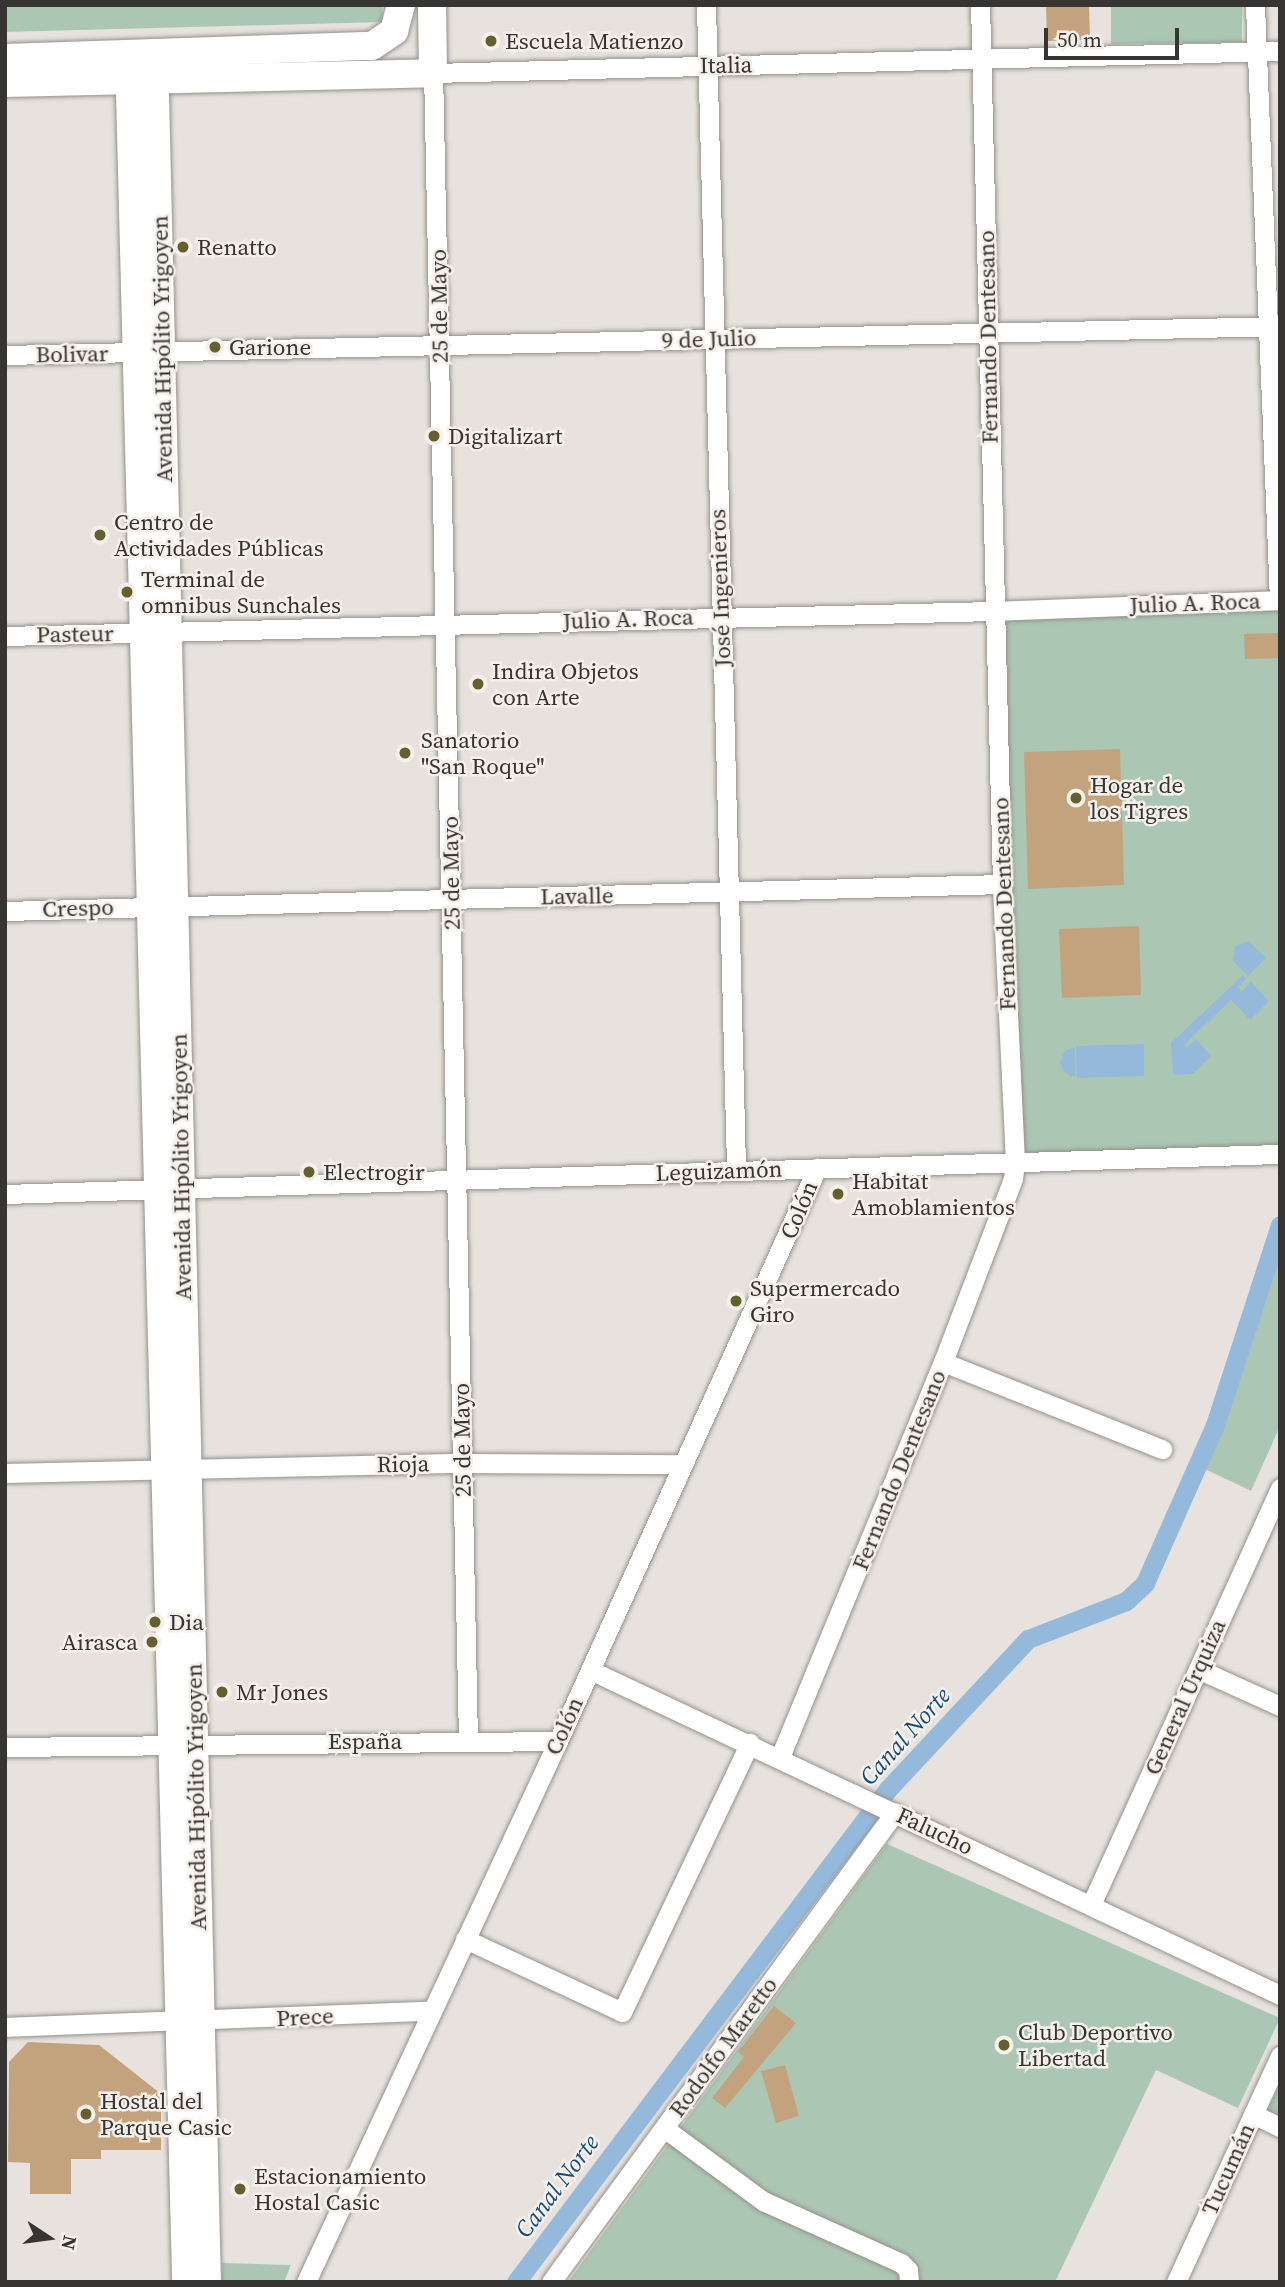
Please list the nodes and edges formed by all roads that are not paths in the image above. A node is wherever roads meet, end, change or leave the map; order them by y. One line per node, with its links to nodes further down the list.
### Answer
1 (432, 5): 12 (street, 25 de Mayo)
2 (706, 5): 10 (street, José Ingenieros)
3 (980, 5): 9 (street, Fernando Dentesano)
4 (1255, 5): 7 (street)
5 (401, 10): 11 (street)
6 (1280, 51): 7 (street, Italia)
7 (1256, 52): 9 (street, Italia); 14 (street)
8 (5, 58): 11 (street)
9 (981, 58): 10 (street, Italia); 15 (street, Fernando Dentesano)
10 (706, 65): 12 (street, Italia); 16 (street, José Ingenieros)
11 (142, 67): 12 (street, Italia); 13 (street); 18 (street, Avenida Hipólito Yrigoyen)
12 (433, 73): 17 (street, 25 de Mayo)
13 (5, 83)
14 (1273, 326): 15 (street, 9 de Julio); 20 (street)
15 (988, 333): 16 (street, 9 de Julio); 21 (street, Fernando Dentesano)
16 (712, 338): 17 (street, 9 de Julio); 22 (street, José Ingenieros)
17 (440, 348): 18 (street, 9 de Julio); 23 (street, 25 de Mayo)
18 (150, 353): 19 (street, Bolivar); 24 (street, Avenida Hipólito Yrigoyen)
19 (5, 355)
20 (1280, 600): 21 (street, Julio A. Roca)
21 (995, 611): 22 (street, Julio A. Roca); 26 (street, Fernando Dentesano)
22 (721, 616): 23 (street, Julio A. Roca); 27 (street, José Ingenieros)
23 (446, 624): 24 (street, Julio A. Roca); 28 (street, 25 de Mayo)
24 (156, 632): 25 (street, Pasteur); 29 (street, Avenida Hipólito Yrigoyen)
25 (5, 636)
26 (1002, 884): 27 (street, Lavalle); 32 (street, Fernando Dentesano)
27 (731, 893): 28 (street, Lavalle); 34 (street, José Ingenieros)
28 (451, 898): 29 (street, Lavalle); 35 (street, 25 de Mayo)
29 (163, 905): 30 (street, Crespo); 36 (street, Avenida Hipólito Yrigoyen)
30 (5, 911)
31 (1280, 1154): 32 (street, Leguizamón)
32 (1015, 1163): 33 (street, Leguizamón); 38 (street, Fernando Dentesano)
33 (817, 1168): 34 (street, Leguizamón); 41 (street, Colón)
34 (736, 1170): 35 (street, Leguizamón)
35 (458, 1182): 36 (street, Leguizamón); 40 (street, 25 de Mayo)
36 (170, 1189): 37 (street, Leguizamón); 42 (street, Avenida Hipólito Yrigoyen)
37 (5, 1194)
38 (943, 1362): 39 (street); 53 (street, Fernando Dentesano)
39 (1162, 1449)
40 (462, 1462): 41 (street, Rioja); 42 (street, Rioja); 48 (street, 25 de Mayo)
41 (683, 1464): 46 (street, Colón)
42 (177, 1467): 43 (street, Rioja); 50 (street, Avenida Hipólito Yrigoyen)
43 (5, 1473)
44 (1280, 1488): 45 (street, General Urquiza)
45 (1198, 1669): 47 (street); 55 (street, General Urquiza)
46 (590, 1670): 49 (street, Colón); 51 (street, Falucho)
47 (1280, 1706)
48 (468, 1740): 49 (street, España); 50 (street, España)
49 (558, 1741): 56 (street, Colón)
50 (183, 1742): 52 (street, España); 59 (street, Avenida Hipólito Yrigoyen)
51 (750, 1743): 53 (street, Falucho); 56 (street)
52 (5, 1747)
53 (780, 1757): 54 (street, Falucho)
54 (895, 1812): 55 (street, Falucho); 64 (street, Rodolfo Maretto)
55 (1091, 1905): 57 (street, Falucho)
56 (465, 1939): 58 (street, Colón)
57 (1280, 1995)
58 (431, 2011): 59 (street, Prece); 67 (street, Colón)
59 (190, 2022): 60 (street, Prece); 65 (street, Avenida Hipólito Yrigoyen); 66 (street, Avenida Hipólito Yrigoyen)
60 (5, 2026)
61 (1280, 2056): 62 (street, Tucumán)
62 (1252, 2115): 63 (street); 70 (street, Tucumán)
63 (1280, 2127)
64 (664, 2128): 68 (street, Rodolfo Maretto); 69 (street)
65 (186, 2282)
66 (207, 2282)
67 (306, 2282)
68 (551, 2282)
69 (909, 2282)
70 (1177, 2282)

